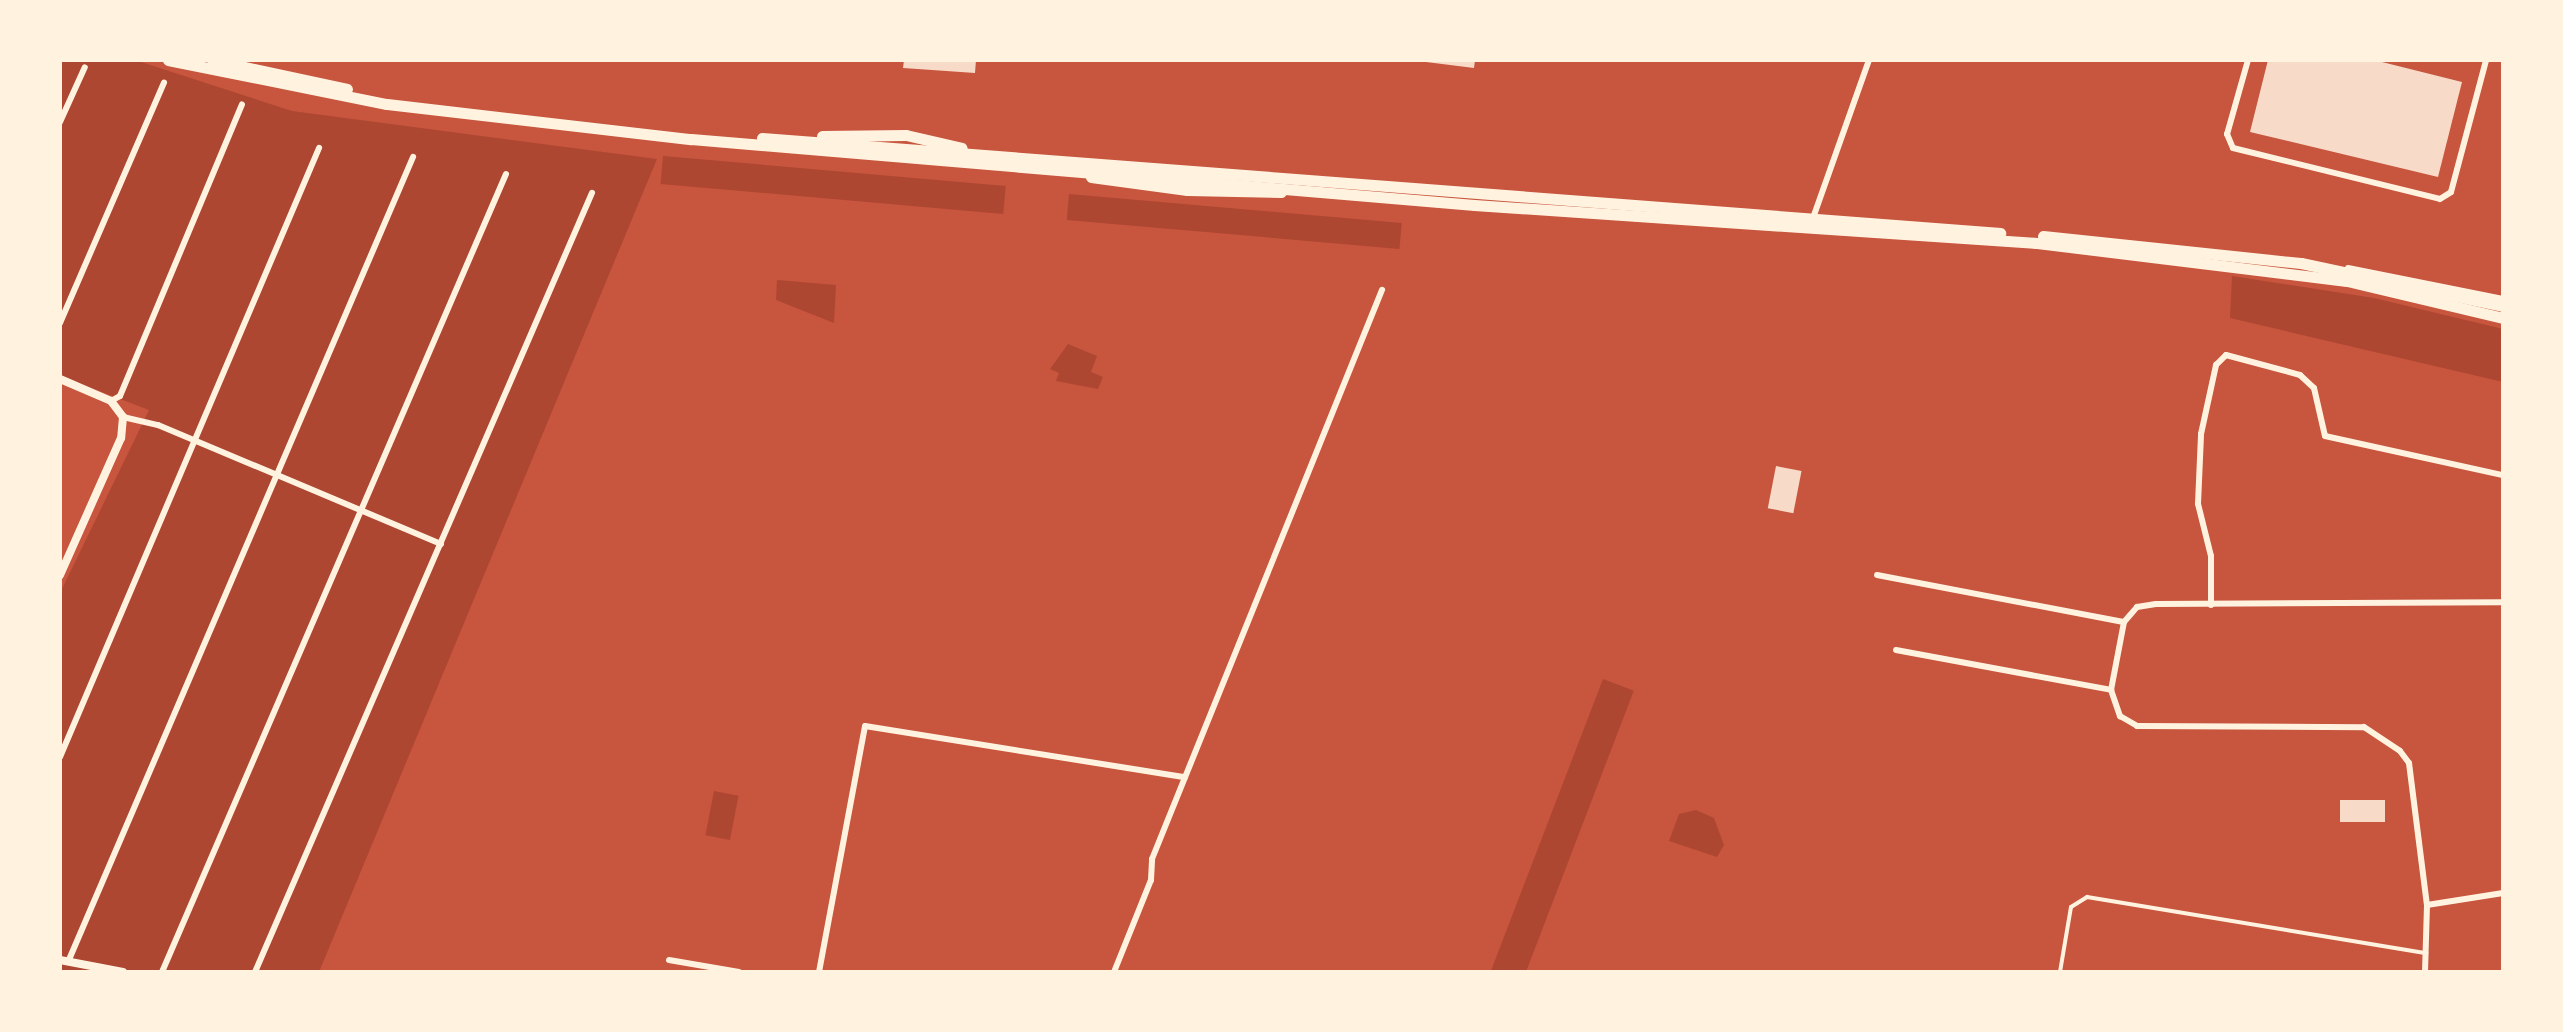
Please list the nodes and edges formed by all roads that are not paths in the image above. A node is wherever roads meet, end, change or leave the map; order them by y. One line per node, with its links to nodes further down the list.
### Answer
1 (168, 60): 17 (highway)
2 (212, 60): 14 (highway)
3 (1870, 60): 14 (street)
4 (2248, 60): 5 (street)
5 (2486, 60)
6 (84, 67): 9 (street)
7 (164, 84): 18 (street)
8 (242, 104): 20 (street)
9 (60, 122)
10 (319, 148): 22 (street)
11 (413, 157): 24 (street)
12 (506, 174): 25 (street)
13 (592, 193): 26 (street)
14 (1814, 218): 16 (highway)
15 (1382, 290): 35 (street)
16 (2503, 303)
17 (2503, 318)
18 (60, 322)
19 (60, 379): 20 (street)
20 (111, 402): 21 (street)
21 (123, 416): 22 (street); 27 (street)
22 (196, 440): 24 (street); 34 (street)
23 (2503, 475): 30 (street)
24 (276, 476): 25 (street); 40 (street)
25 (358, 509): 26 (street); 42 (street)
26 (441, 544): 43 (street)
27 (60, 575)
28 (1877, 575): 31 (street)
29 (2503, 602): 30 (street)
30 (2211, 605): 31 (street)
31 (2124, 622): 33 (street)
32 (1896, 650): 33 (street)
33 (2111, 690): 37 (street)
34 (60, 757)
35 (1185, 777): 45 (street); 46 (street)
36 (2503, 892): 37 (street)
37 (2427, 905): 38 (street)
38 (2426, 953): 47 (lane); 48 (street)
39 (669, 960): 44 (street)
40 (64, 961): 41 (street)
41 (123, 972)
42 (162, 972)
43 (255, 972)
44 (738, 972)
45 (819, 972)
46 (1114, 972)
47 (2060, 972)
48 (2424, 972)

